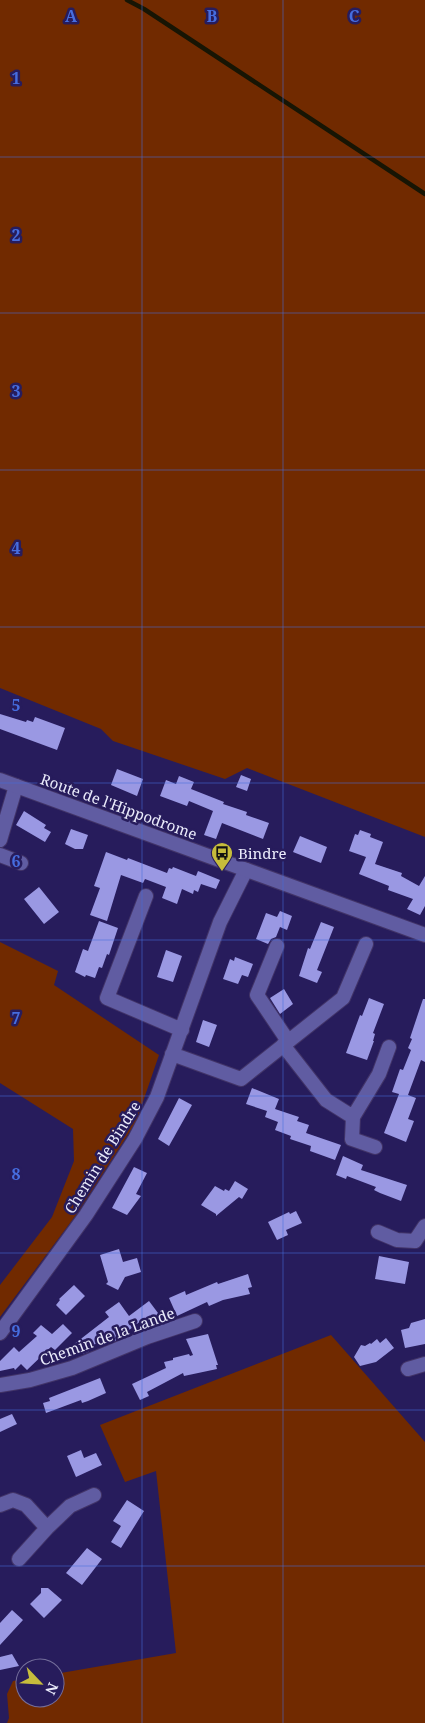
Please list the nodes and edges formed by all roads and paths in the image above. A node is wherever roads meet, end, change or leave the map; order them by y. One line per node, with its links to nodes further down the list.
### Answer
1 (0, 780): 2 (street, Route de l'Hippodrome)
2 (16, 786): 3 (street); 6 (street, Route de l'Hippodrome)
3 (0, 840)
4 (0, 856): 5 (street)
5 (21, 863)
6 (246, 870): 8 (street, Route de l'Hippodrome); 11 (street, Chemin de Bindre)
7 (146, 896): 11 (street)
8 (425, 935)
9 (366, 944): 12 (street)
10 (277, 946): 12 (street)
11 (182, 1030): 14 (street, Chemin de Bindre)
12 (286, 1043): 14 (street); 15 (street)
13 (389, 1047): 15 (street)
14 (172, 1054): 20 (street, Chemin de Bindre)
15 (353, 1117): 16 (street)
16 (375, 1147)
17 (425, 1226): 18 (street)
18 (378, 1232)
19 (195, 1322): 23 (street, Chemin de la Lande)
20 (0, 1333)
21 (425, 1364): 22 (street)
22 (408, 1369)
23 (0, 1385)
24 (94, 1495): 26 (street)
25 (0, 1505): 26 (street)
26 (47, 1528): 27 (street)
27 (19, 1559)

